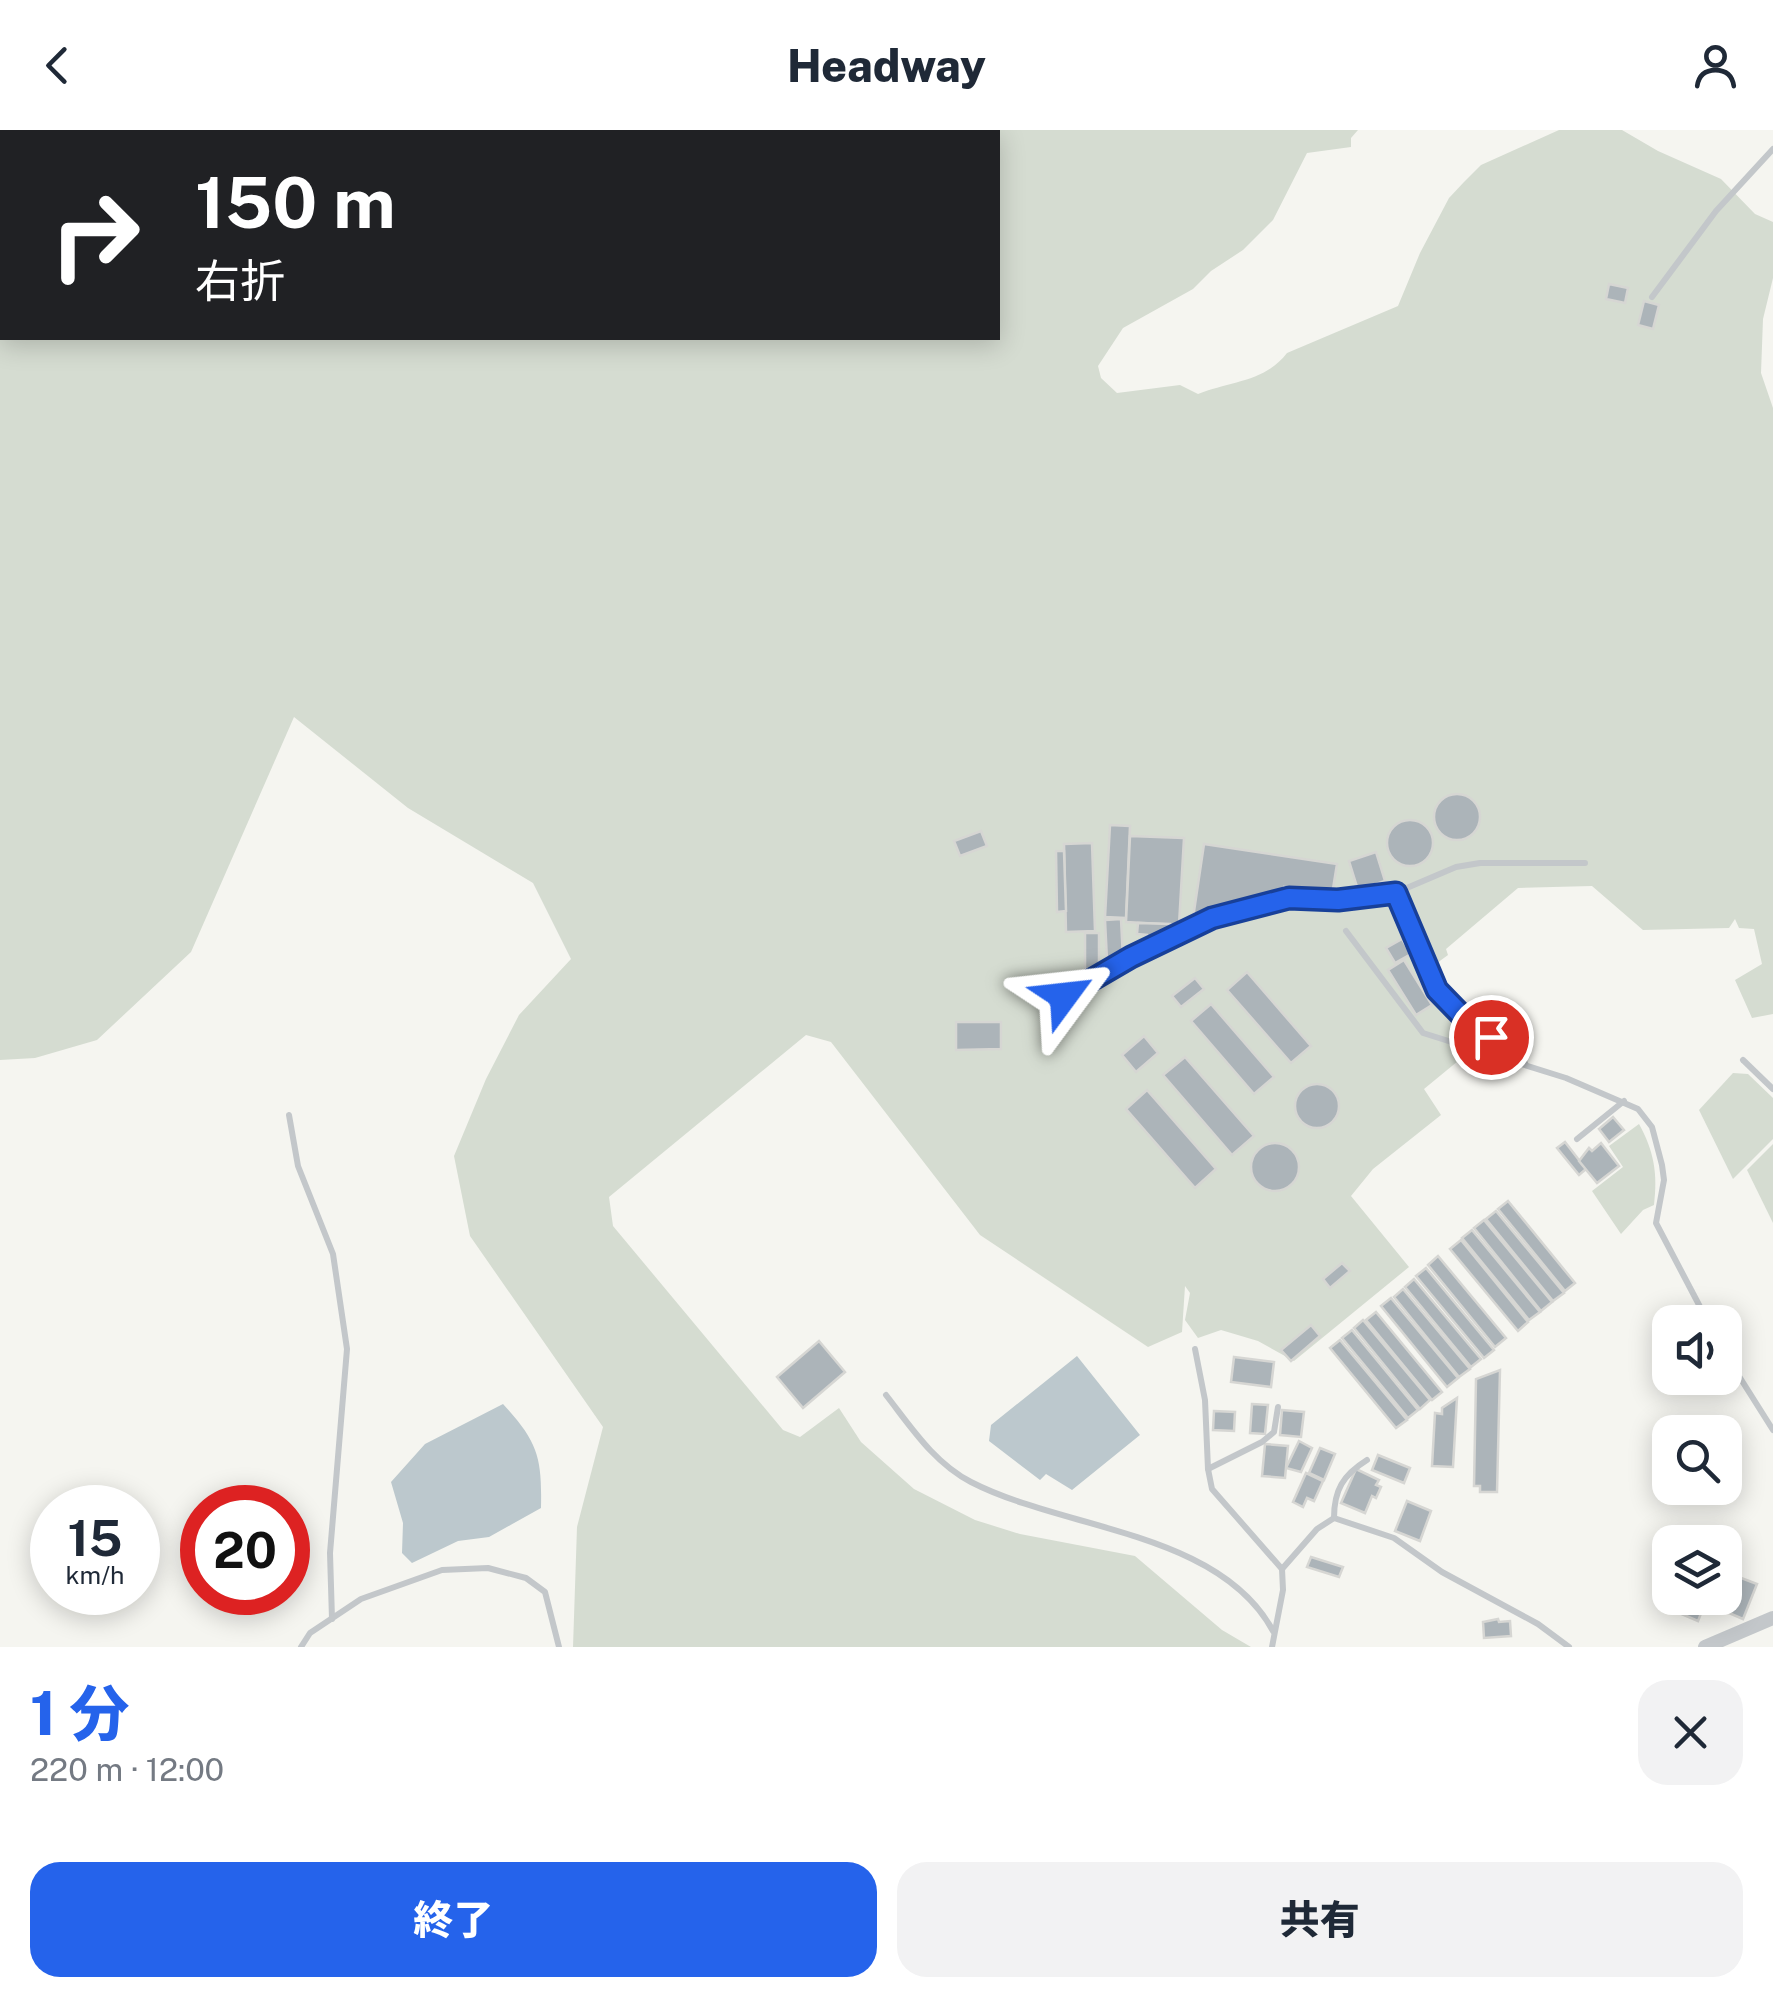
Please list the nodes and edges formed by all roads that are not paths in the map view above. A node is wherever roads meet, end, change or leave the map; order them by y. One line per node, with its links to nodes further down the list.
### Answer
1 (1773, 149): 2 (lane)
2 (1652, 297)
3 (1586, 864): 4 (lane)
4 (1396, 893): 6 (lane); 8 (lane)
5 (1346, 931): 8 (lane)
6 (1064, 996)
7 (1743, 1060): 9 (lane)
8 (1526, 1064): 10 (lane)
9 (1773, 1090)
10 (1625, 1100): 12 (lane); 13 (lane)
11 (289, 1114): 24 (lane)
12 (1577, 1140)
13 (1699, 1305)
14 (1195, 1349): 20 (lane)
15 (1742, 1381): 18 (lane)
16 (886, 1395): 25 (lane)
17 (1278, 1407): 20 (lane)
18 (1773, 1430)
19 (1367, 1460): 21 (lane)
20 (1208, 1470): 22 (lane)
21 (1334, 1518): 22 (lane); 29 (lane)
22 (1282, 1569): 25 (lane)
23 (1773, 1618): 30 (street)
24 (332, 1619): 26 (lane); 27 (lane)
25 (1273, 1632): 28 (lane)
26 (301, 1647)
27 (558, 1647)
28 (1272, 1647)
29 (1569, 1647)
30 (1704, 1647)

